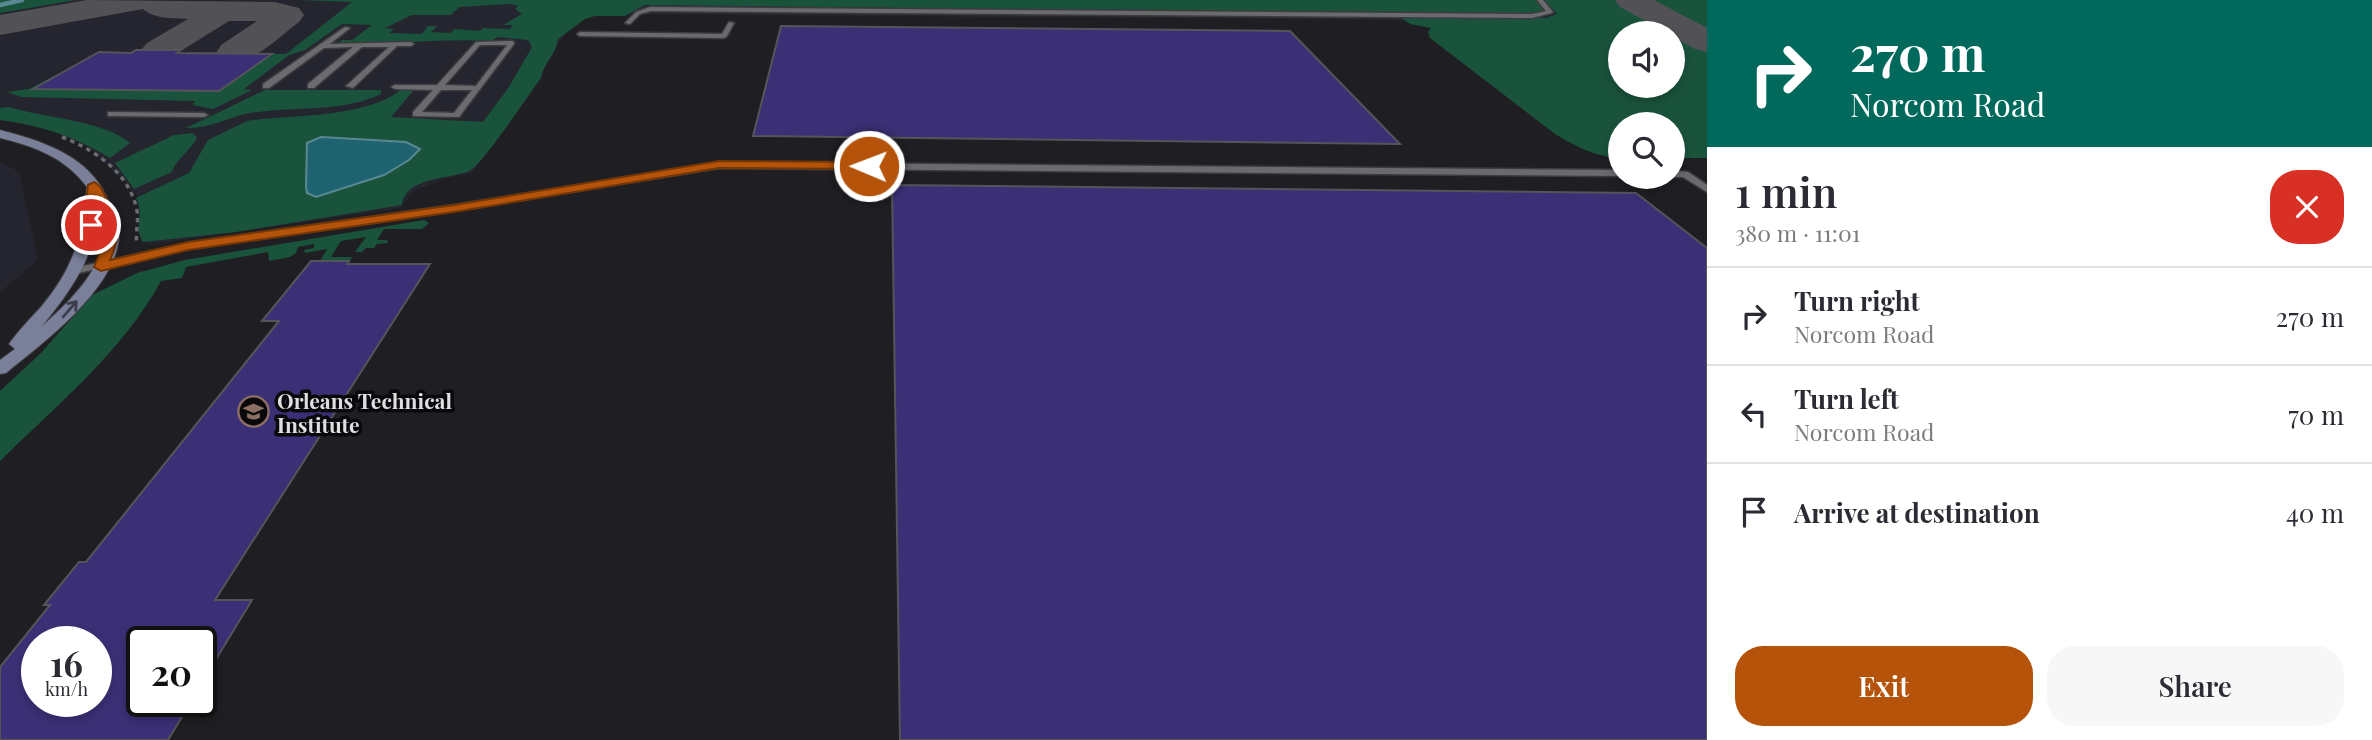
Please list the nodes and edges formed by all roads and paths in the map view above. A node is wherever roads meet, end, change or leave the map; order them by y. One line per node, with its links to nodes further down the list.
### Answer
1 (1540, 0): 2 (lane)
2 (628, 23)
3 (731, 23): 5 (lane)
4 (348, 28): 7 (lane)
5 (580, 34)
6 (411, 44): 9 (lane)
7 (322, 46): 8 (lane); 10 (lane)
8 (359, 46): 9 (lane); 11 (lane)
9 (394, 46): 12 (lane)
10 (266, 86)
11 (311, 86)
12 (350, 86)
13 (396, 87): 14 (lane)
14 (439, 87): 15 (lane); 15 (lane); 15 (lane)
15 (478, 88)
16 (111, 114): 17 (lane)
17 (204, 115)
18 (0, 134): 21 (street)
19 (1608, 173): 23 (lane)
20 (1685, 174): 22 (lane)
21 (94, 185): 23 (street); 24 (street)
22 (1707, 189)
23 (101, 267): 24 (lane); 26 (street, one-way to 23)
24 (70, 278): 25 (street)
25 (0, 362)
26 (0, 369)

